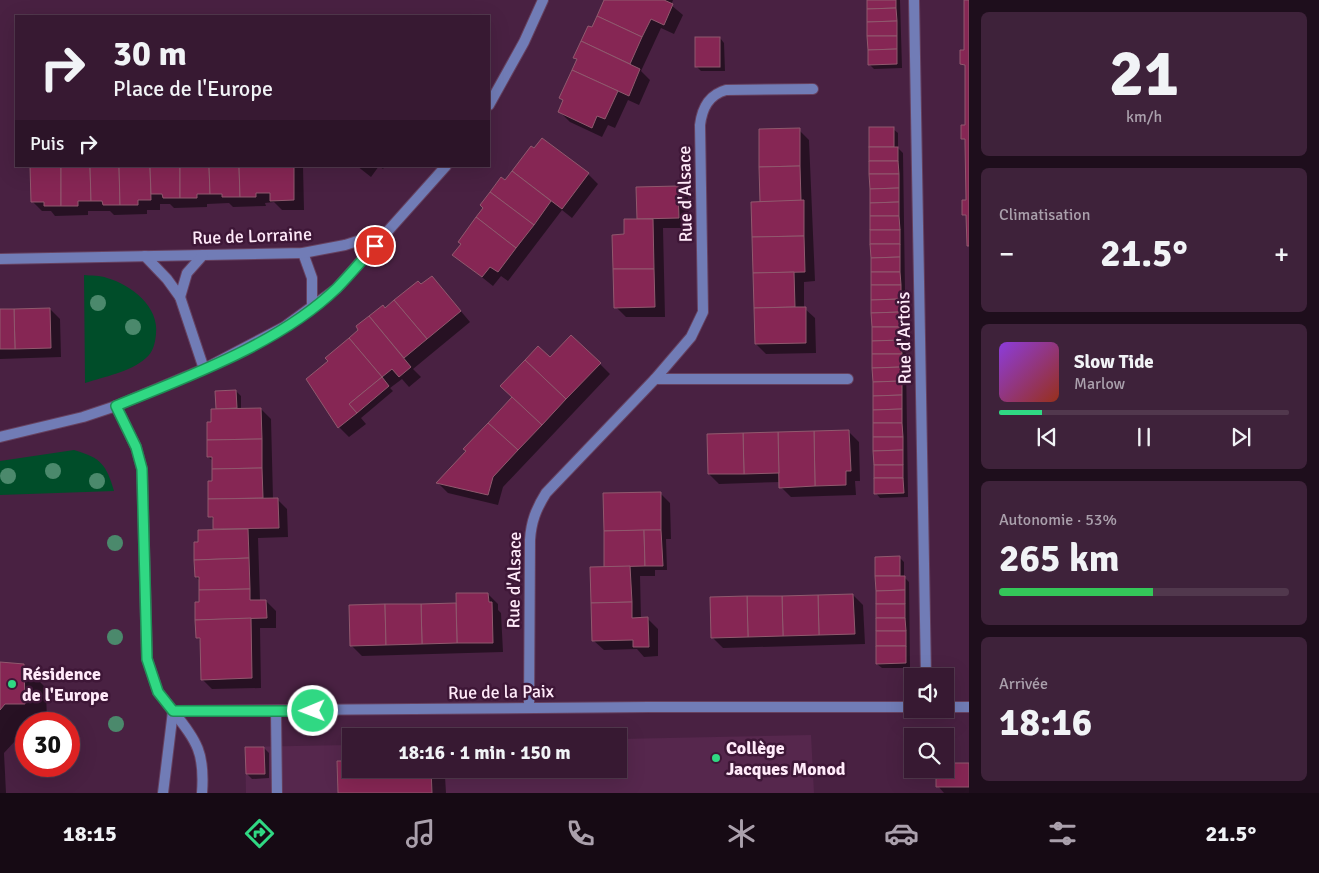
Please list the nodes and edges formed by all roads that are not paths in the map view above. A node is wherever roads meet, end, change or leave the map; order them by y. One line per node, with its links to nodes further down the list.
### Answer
1 (543, 0): 4 (street)
2 (914, 0): 18 (street, Rue d'Artois)
3 (812, 89): 14 (street, Rue d'Alsace)
4 (490, 103)
5 (445, 167): 6 (street)
6 (388, 231): 7 (street, Rue de Lorraine); 12 (street)
7 (303, 253): 8 (street, Rue de Lorraine); 12 (street)
8 (203, 255): 9 (street, Rue de Lorraine); 11 (street)
9 (145, 256): 10 (street, Rue de Lorraine); 11 (street)
10 (0, 259)
11 (180, 297): 13 (street)
12 (312, 308): 13 (street)
13 (204, 369): 16 (street)
14 (655, 379): 15 (street); 22 (street, Rue d'Alsace)
15 (848, 379)
16 (116, 406): 17 (street); 23 (street)
17 (0, 437)
18 (926, 668)
19 (904, 707): 22 (street, Rue de la Paix)
20 (954, 707): 21 (street)
21 (969, 707)
22 (530, 708): 24 (street, Rue de la Paix)
23 (173, 711): 24 (street, Rue de la Paix); 25 (street); 26 (street)
24 (276, 712): 27 (street)
25 (163, 793)
26 (202, 793)
27 (277, 793)

